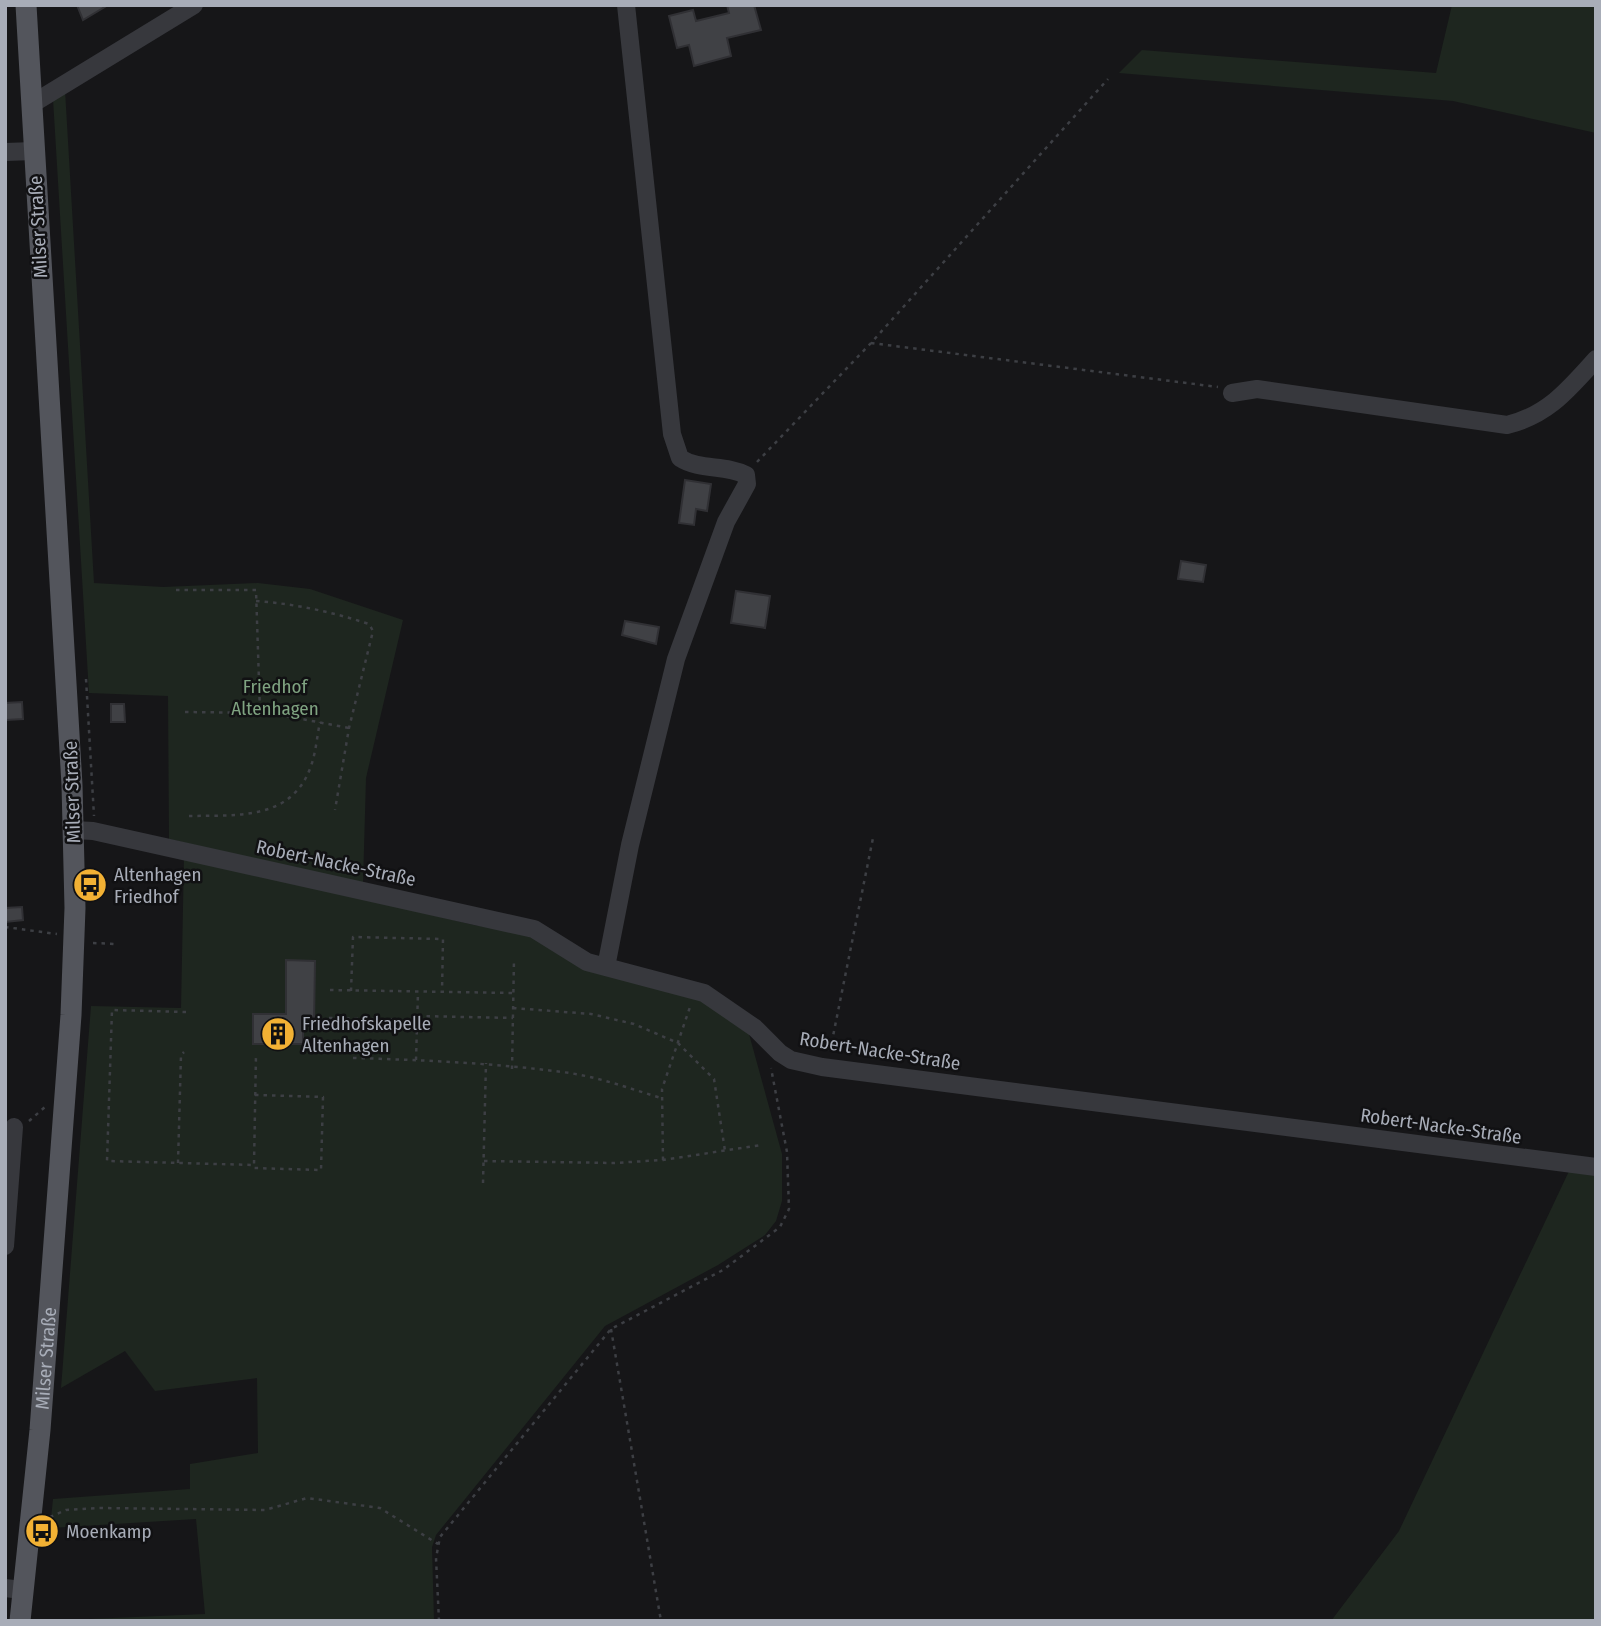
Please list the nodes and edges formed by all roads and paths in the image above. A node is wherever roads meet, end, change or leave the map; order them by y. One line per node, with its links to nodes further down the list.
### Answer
1 (26, 5): 5 (main road, Milser Straße)
2 (194, 5): 5 (street)
3 (626, 5): 11 (street)
4 (1108, 79): 8 (path)
5 (32, 104): 6 (main road, Milser Straße)
6 (34, 151): 7 (street); 20 (main road, Milser Straße)
7 (5, 152)
8 (871, 343): 10 (path); 11 (path)
9 (1596, 359): 10 (street)
10 (1232, 393)
11 (746, 475): 27 (street)
12 (176, 590): 13 (path)
13 (256, 601): 15 (path); 17 (path)
14 (186, 712): 15 (path)
15 (260, 712): 16 (path)
16 (320, 722): 17 (path); 19 (path)
17 (349, 728): 18 (path)
18 (335, 810)
19 (189, 816)
20 (74, 830): 27 (street, Robert-Nacke-Straße); 64 (main road, Milser Straße)
21 (873, 838): 46 (path)
22 (5, 927): 23 (path)
23 (55, 933)
24 (90, 943): 25 (path)
25 (116, 944)
26 (514, 959): 33 (path)
27 (606, 967): 30 (street, Robert-Nacke-Straße)
28 (330, 990): 29 (path)
29 (351, 990): 31 (path); 32 (path)
30 (695, 991): 39 (path); 41 (street, Robert-Nacke-Straße)
31 (418, 992): 32 (path); 37 (path)
32 (442, 992): 33 (path)
33 (514, 993): 34 (path)
34 (513, 1009): 38 (path); 39 (path)
35 (186, 1012): 56 (path)
36 (329, 1018): 37 (path)
37 (418, 1018): 38 (path); 44 (path)
38 (513, 1018): 47 (path)
39 (678, 1043): 49 (path); 53 (path)
40 (184, 1052): 56 (path)
41 (780, 1054): 46 (street, Robert-Nacke-Straße); 61 (path)
42 (256, 1055): 48 (path)
43 (353, 1058): 44 (path)
44 (416, 1060): 45 (path)
45 (486, 1063): 47 (path); 55 (path)
46 (827, 1068): 58 (street, Robert-Nacke-Straße)
47 (512, 1069): 49 (path)
48 (255, 1095): 57 (path); 57 (path)
49 (661, 1098): 54 (path)
50 (47, 1102): 51 (path)
51 (14, 1127): 60 (street)
52 (761, 1145): 53 (path)
53 (726, 1151): 54 (path)
54 (663, 1160): 55 (path)
55 (484, 1161): 59 (path)
56 (178, 1163): 57 (path)
57 (254, 1165)
58 (1596, 1167)
59 (483, 1183)
60 (5, 1246)
61 (611, 1329): 63 (path); 67 (path)
62 (44, 1522): 63 (path)
63 (438, 1544): 66 (path)
64 (14, 1589): 65 (main road, Milser Straße)
65 (20, 1621)
66 (439, 1621)
67 (661, 1621)

